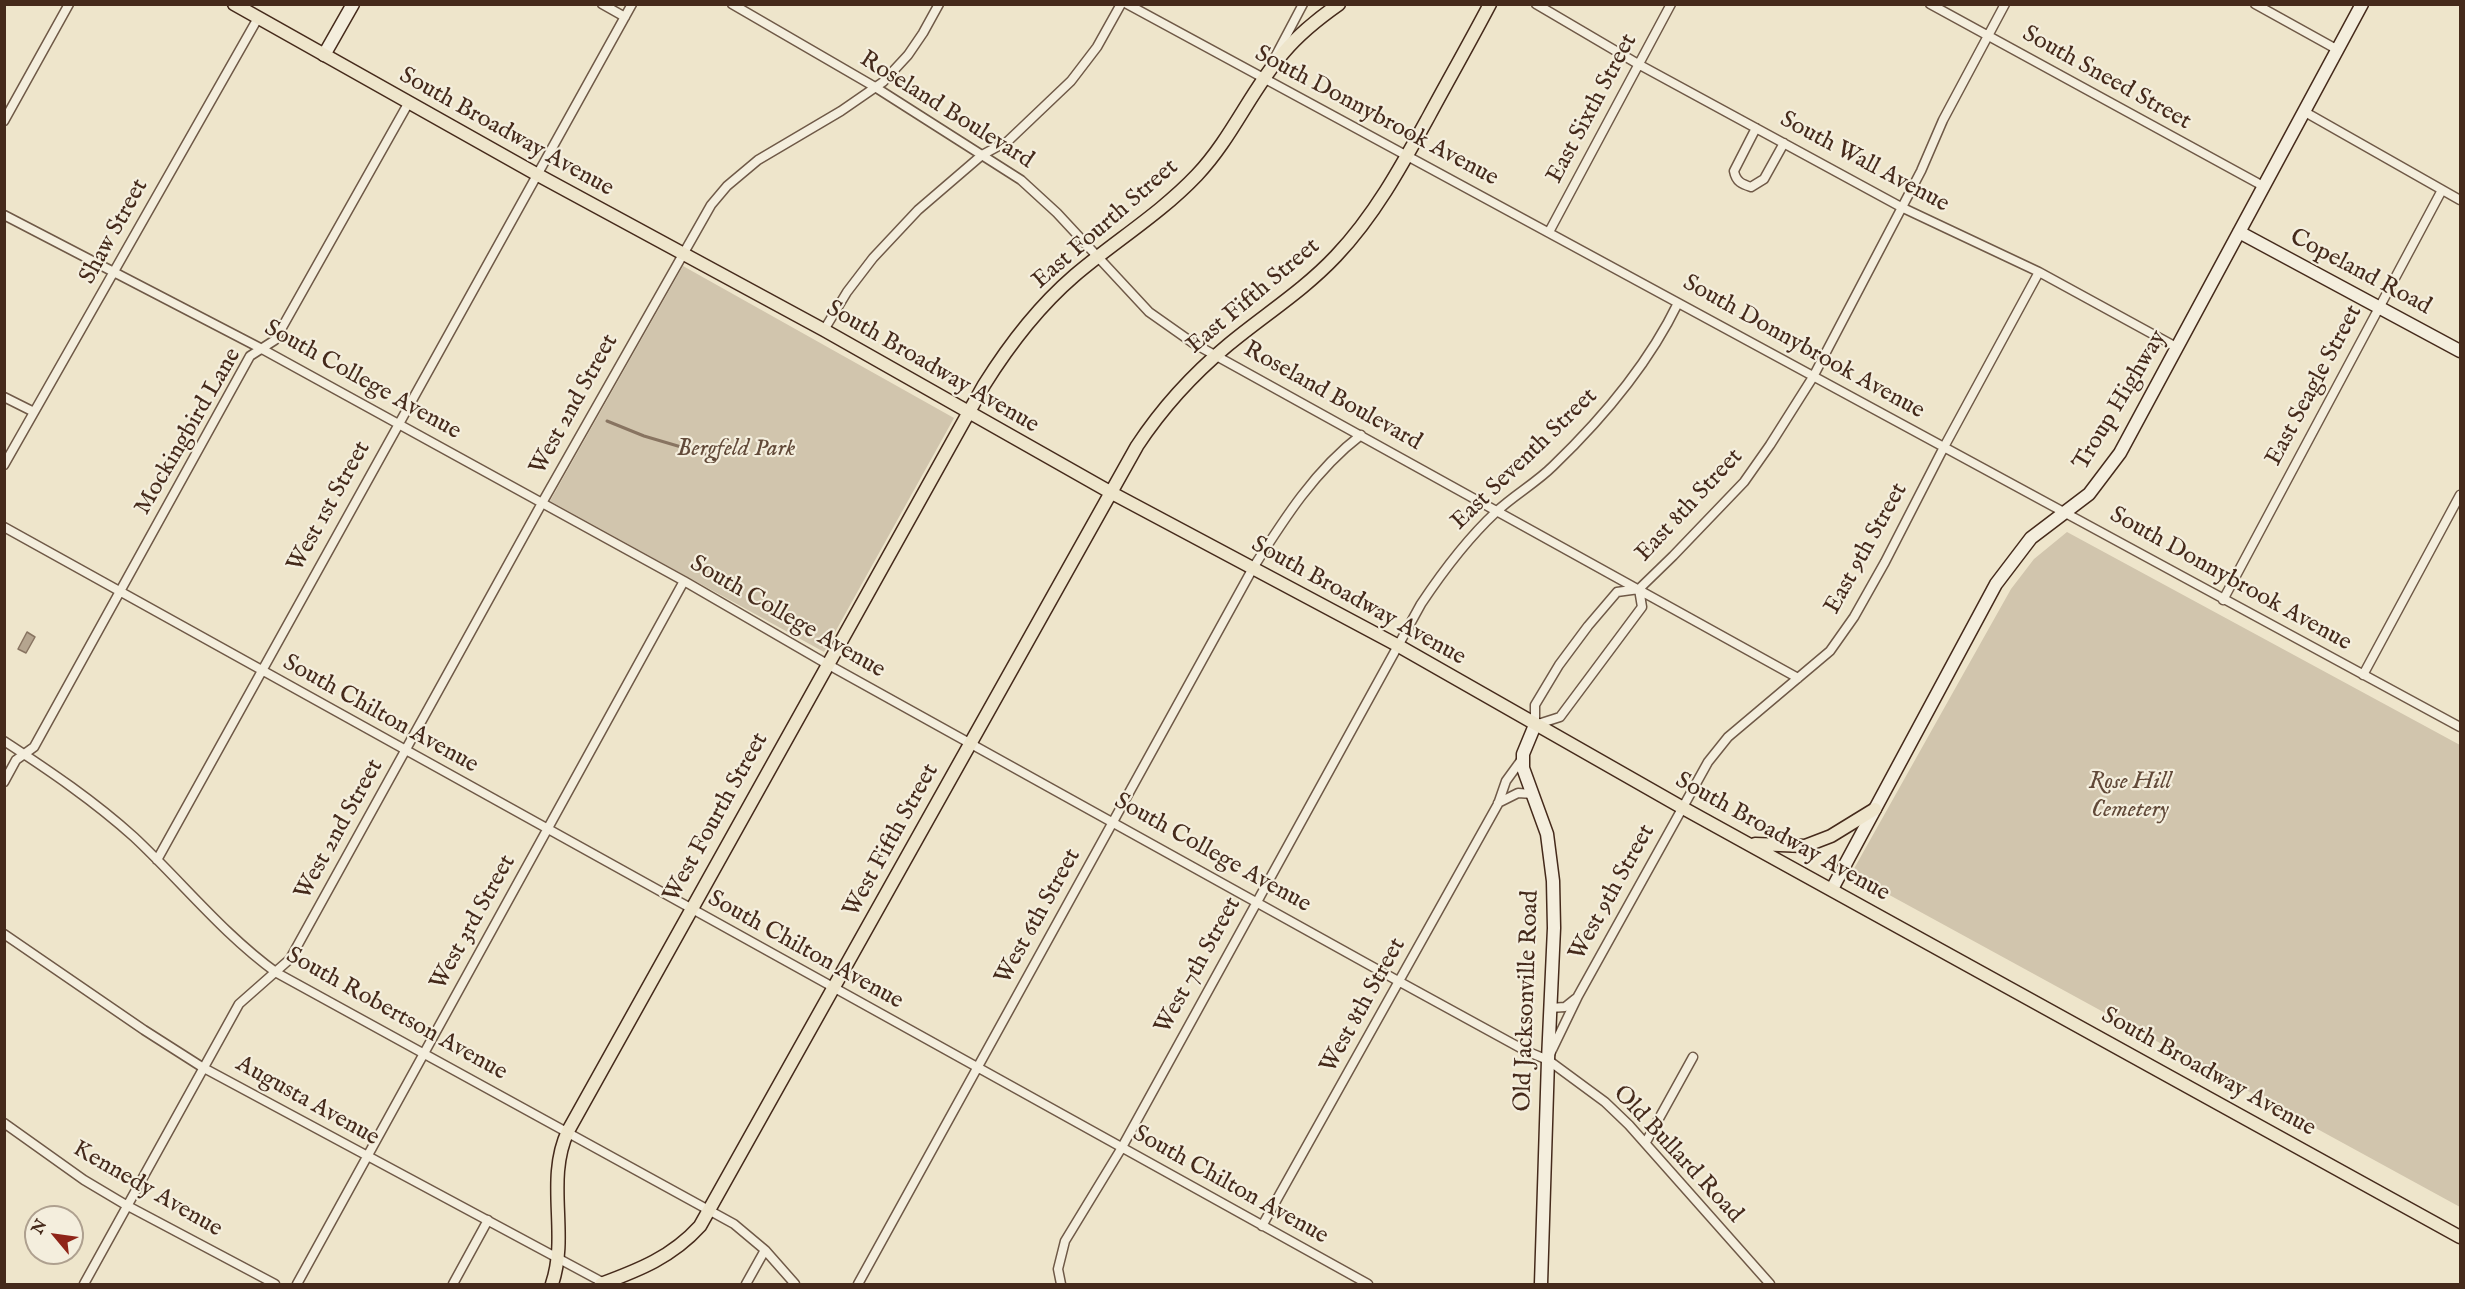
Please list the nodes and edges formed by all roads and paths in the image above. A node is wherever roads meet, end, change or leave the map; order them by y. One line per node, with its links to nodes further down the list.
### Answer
1 (69, 4): 29 (street)
2 (234, 4): 20 (main road, South Broadway Avenue)
3 (353, 4): 23 (main road)
4 (602, 4): 19 (street)
5 (632, 4): 19 (street, West 1st Street)
6 (732, 4): 26 (street, Roseland Boulevard)
7 (939, 4): 26 (street, West 2nd Street)
8 (1121, 4): 32 (street)
9 (1127, 4): 25 (street, South Donnybrook Avenue)
10 (1303, 4): 25 (street, East Fourth Street)
11 (1339, 4): 25 (main road, East Fourth Street)
12 (1490, 4): 33 (main road, East Fifth Street)
13 (1536, 4): 24 (street, South Wall Avenue)
14 (1671, 4): 24 (street, East Sixth Street)
15 (1930, 4): 21 (street, South Sneed Street)
16 (2005, 4): 21 (street, East 8th Street)
17 (2255, 4): 22 (street)
18 (2362, 4): 22 (main road, Troup Highway)
19 (625, 17): 34 (street, West 1st Street)
20 (258, 18): 23 (main road, South Broadway Avenue); 44 (street, Shaw Street)
21 (1988, 37): 35 (street, South Sneed Street); 38 (street, East 8th Street)
22 (2338, 50): 28 (main road, Troup Highway)
23 (324, 55): 27 (main road, South Broadway Avenue)
24 (1638, 64): 30 (street, South Wall Avenue); 40 (street, East Sixth Street)
25 (1267, 75): 33 (street, South Donnybrook Avenue); 43 (main road, East Fourth Street)
26 (875, 87): 32 (street, Roseland Boulevard); 42 (street, West 2nd Street)
27 (409, 102): 34 (main road, South Broadway Avenue); 50 (street, Mockingbird Lane)
28 (2305, 112): 35 (main road, Troup Highway); 36 (street)
29 (4, 121)
30 (1756, 128): 31 (street, South Wall Avenue); 31 (street)
31 (1784, 143): 38 (street, South Wall Avenue)
32 (982, 155): 43 (street, Roseland Boulevard); 48 (street)
33 (1407, 156): 40 (street, South Donnybrook Avenue); 52 (main road, East Fifth Street)
34 (538, 175): 42 (main road, South Broadway Avenue); 57 (street, West 1st Street)
35 (2263, 186): 41 (main road, Troup Highway)
36 (2442, 190): 37 (street); 47 (street, East Seagle Street)
37 (2460, 200)
38 (1902, 207): 45 (street, South Wall Avenue); 53 (street, East 8th Street)
39 (4, 215): 44 (street, South College Avenue)
40 (1549, 232): 46 (street, South Donnybrook Avenue)
41 (2239, 232): 47 (main road, Copeland Road); 49 (main road, Troup Highway)
42 (681, 254): 48 (main road, South Broadway Avenue); 63 (street, West 2nd Street)
43 (1097, 257): 52 (street, Roseland Boulevard); 56 (main road, East Fourth Street)
44 (115, 272): 50 (street, South College Avenue); 55 (street, Shaw Street)
45 (2039, 272): 49 (street, South Wall Avenue); 59 (street, East 9th Street)
46 (1678, 303): 53 (street, South Donnybrook Avenue); 64 (street, East Seventh Street)
47 (2379, 307): 51 (main road, Copeland Road); 71 (street, East Seagle Street)
48 (824, 330): 56 (main road, South Broadway Avenue)
49 (2178, 348): 65 (main road, Troup Highway)
50 (262, 349): 57 (street, South College Avenue); 70 (street, Mockingbird Lane)
51 (2460, 351)
52 (1215, 356): 58 (street, Roseland Boulevard); 61 (main road, East Fifth Street)
53 (1813, 376): 59 (street, South Donnybrook Avenue); 69 (street, East 8th Street)
54 (4, 397): 55 (street)
55 (34, 412): 60 (street, Shaw Street)
56 (968, 413): 61 (main road, South Broadway Avenue); 73 (main road, West Fourth Street)
57 (399, 424): 63 (street, South College Avenue); 74 (street, West 1st Street)
58 (1361, 435): 64 (street, Roseland Boulevard); 67 (street, West 6th Street)
59 (1944, 447): 65 (street, South Donnybrook Avenue); 76 (street, East 9th Street)
60 (4, 465)
61 (1110, 492): 67 (main road, South Broadway Avenue); 80 (main road, West Fifth Street)
62 (2460, 495): 75 (street)
63 (542, 503): 68 (street, South College Avenue); 81 (street, West 2nd Street)
64 (1497, 511): 69 (street, Roseland Boulevard); 72 (street, East Seventh Street)
65 (2066, 513): 71 (street, South Donnybrook Avenue); 88 (main road, Troup Highway)
66 (4, 527): 70 (street, South Chilton Avenue)
67 (1253, 568): 72 (main road, South Broadway Avenue); 89 (street, West 6th Street)
68 (684, 581): 73 (street, South College Avenue); 90 (street, West 3rd Street)
69 (1639, 589): 76 (street, Roseland Boulevard); 77 (street, East 8th Street); 77 (street, East 8th Street)
70 (120, 592): 74 (street, South Chilton Avenue); 82 (street, Mockingbird Lane)
71 (2223, 600): 75 (street, South Donnybrook Avenue)
72 (1397, 645): 77 (main road, South Broadway Avenue); 94 (street, West 7th Street)
73 (827, 664): 80 (street, South College Avenue); 95 (main road, West Fourth Street)
74 (261, 670): 81 (street, South Chilton Avenue); 92 (street, West 1st Street)
75 (2363, 675): 78 (street, South Donnybrook Avenue)
76 (1798, 678): 87 (street, East 9th Street)
77 (1535, 725): 83 (main road); 87 (main road, South Broadway Avenue)
78 (2460, 727)
79 (4, 741): 82 (street, South Robertson Avenue)
80 (970, 743): 89 (street, South College Avenue); 99 (main road, West Fifth Street)
81 (406, 751): 90 (street, South Chilton Avenue); 97 (street, West 2nd Street)
82 (24, 754): 84 (street, Mockingbird Lane); 92 (street, South Robertson Avenue)
83 (1523, 758): 85 (main road, Old Jacksonville Road); 86 (street, West 8th Street)
84 (4, 782)
85 (1533, 794): 86 (street); 101 (main road, Old Jacksonville Road)
86 (1498, 804): 98 (street, West 8th Street)
87 (1683, 808): 91 (main road, South Broadway Avenue); 100 (street, West 9th Street)
88 (1875, 808): 91 (main road); 93 (main road, Troup Highway)
89 (1114, 821): 94 (street, South College Avenue); 106 (street, West 6th Street)
90 (548, 831): 95 (street, South Chilton Avenue); 102 (street, West 3rd Street)
91 (1748, 844): 93 (main road, South Broadway Avenue)
92 (157, 860): 97 (street, South Robertson Avenue)
93 (1832, 889): 116 (main road, South Broadway Avenue)
94 (1256, 901): 98 (street, South College Avenue); 110 (street, West 7th Street)
95 (690, 910): 99 (street, South Chilton Avenue); 108 (main road, West Fourth Street)
96 (4, 934): 105 (street, Augusta Avenue)
97 (277, 973): 102 (street, South Robertson Avenue); 105 (street, West 2nd Street)
98 (1400, 982): 104 (street, South College Avenue); 115 (street, West 8th Street)
99 (833, 989): 106 (street, South Chilton Avenue); 113 (main road, West Fifth Street)
100 (1578, 996): 101 (street, West 9th Street); 104 (street, West 9th Street)
101 (1550, 1008): 104 (main road, Old Jacksonville Road)
102 (424, 1054): 108 (street, South Robertson Avenue); 111 (street, West 3rd Street)
103 (1694, 1057): 109 (street)
104 (1548, 1060): 109 (street, Old Bullard Road); 130 (main road, Old Jacksonville Road)
105 (202, 1067): 111 (street, Augusta Avenue); 112 (street, West 2nd Street)
106 (978, 1068): 110 (street, South Chilton Avenue); 127 (street, West 6th Street)
107 (4, 1123): 112 (street, Kennedy Avenue)
108 (568, 1131): 113 (street, South Robertson Avenue); 118 (main road, West Fourth Street)
109 (1646, 1142): 131 (street, Old Bullard Road)
110 (1121, 1149): 115 (street, South Chilton Avenue); 128 (street, West 7th Street)
111 (366, 1156): 114 (street, Augusta Avenue); 121 (street, West 3rd Street)
112 (126, 1206): 119 (street, West 2nd Street); 120 (street, Kennedy Avenue)
113 (710, 1210): 117 (street, South Robertson Avenue); 124 (main road, West Fifth Street)
114 (488, 1220): 118 (street, Augusta Avenue); 122 (street)
115 (1262, 1226): 129 (street, South Chilton Avenue)
116 (2460, 1237)
117 (765, 1250): 125 (street); 126 (street, South Robertson Avenue)
118 (559, 1259): 123 (main road, West Fourth Street); 124 (street, Augusta Avenue)
119 (84, 1284)
120 (275, 1284)
121 (297, 1284)
122 (453, 1284)
123 (552, 1284)
124 (602, 1284)
125 (746, 1284)
126 (795, 1284)
127 (858, 1284)
128 (1061, 1284)
129 (1368, 1284)
130 (1541, 1284)
131 (1770, 1284)

